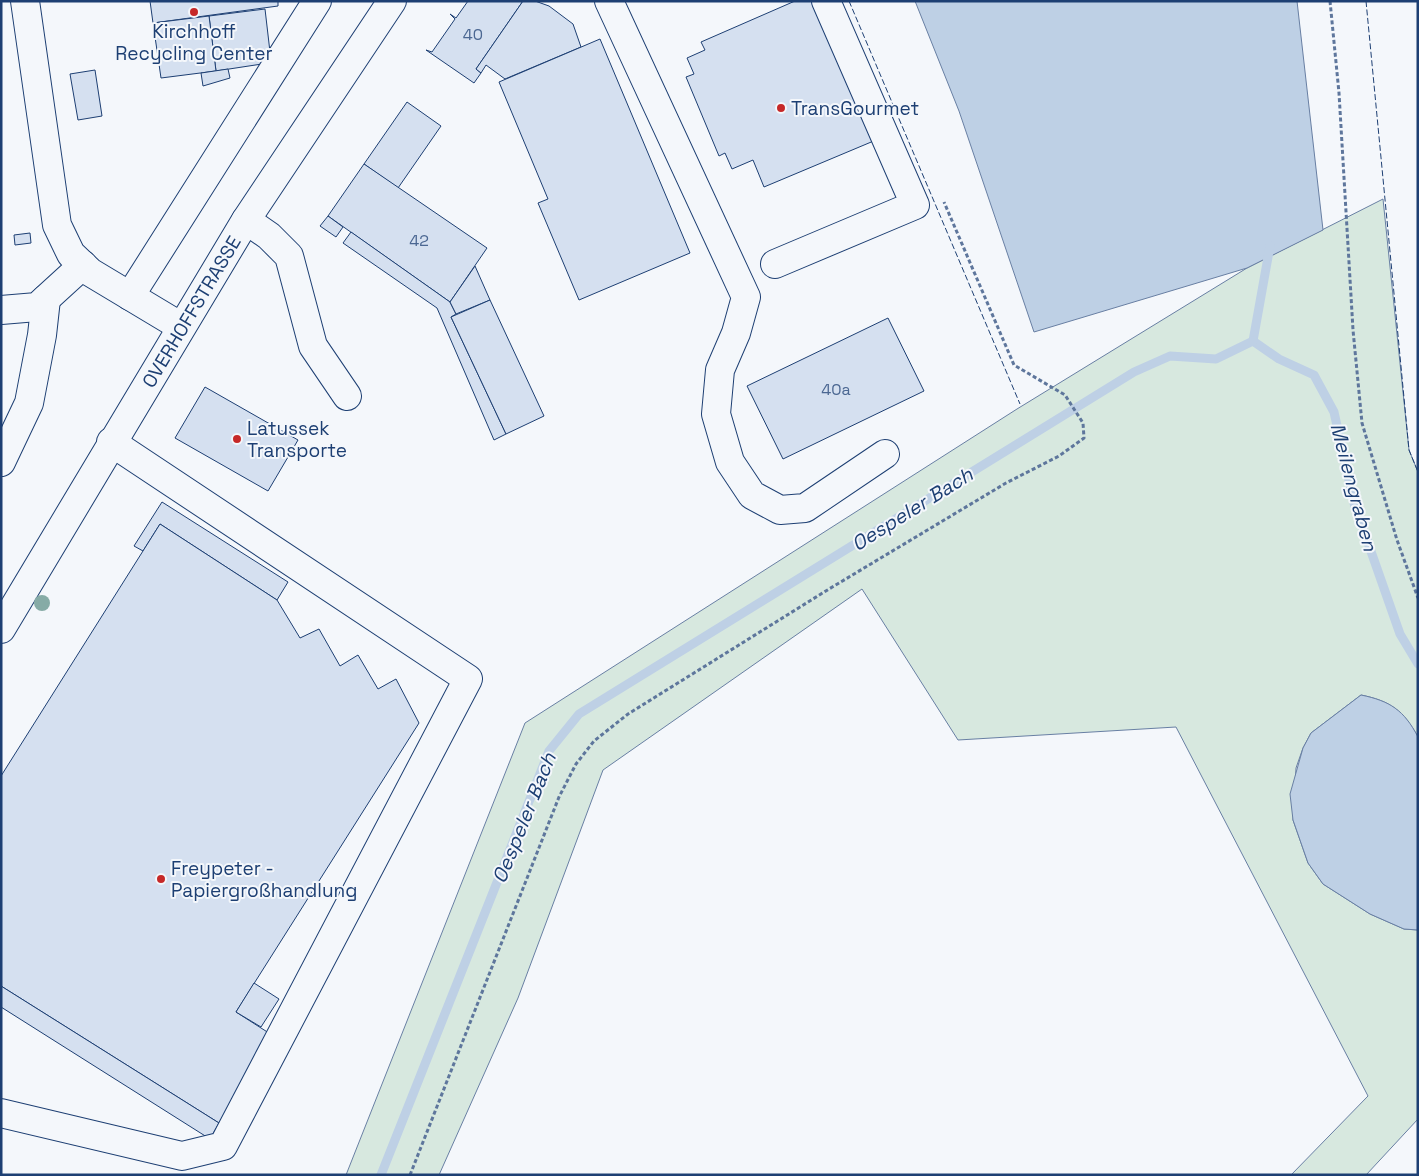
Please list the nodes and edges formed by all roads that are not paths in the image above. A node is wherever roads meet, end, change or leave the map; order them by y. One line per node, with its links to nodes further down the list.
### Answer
1 (25, 1): 8 (street)
2 (317, 1): 9 (street)
3 (392, 1): 6 (street, OVERHOFFSTRASSE)
4 (609, 1): 15 (street)
5 (826, 1): 7 (street)
6 (246, 220): 12 (street, OVERHOFFSTRASSE); 13 (street)
7 (775, 264)
8 (83, 265): 9 (street); 10 (street)
9 (130, 296): 12 (street)
10 (46, 299): 11 (street); 16 (street)
11 (1, 310)
12 (180, 326): 14 (street, OVERHOFFSTRASSE)
13 (347, 396)
14 (111, 442): 17 (street, OVERHOFFSTRASSE); 18 (street)
15 (885, 454)
16 (1, 462)
17 (1, 629)
18 (1, 1113)

